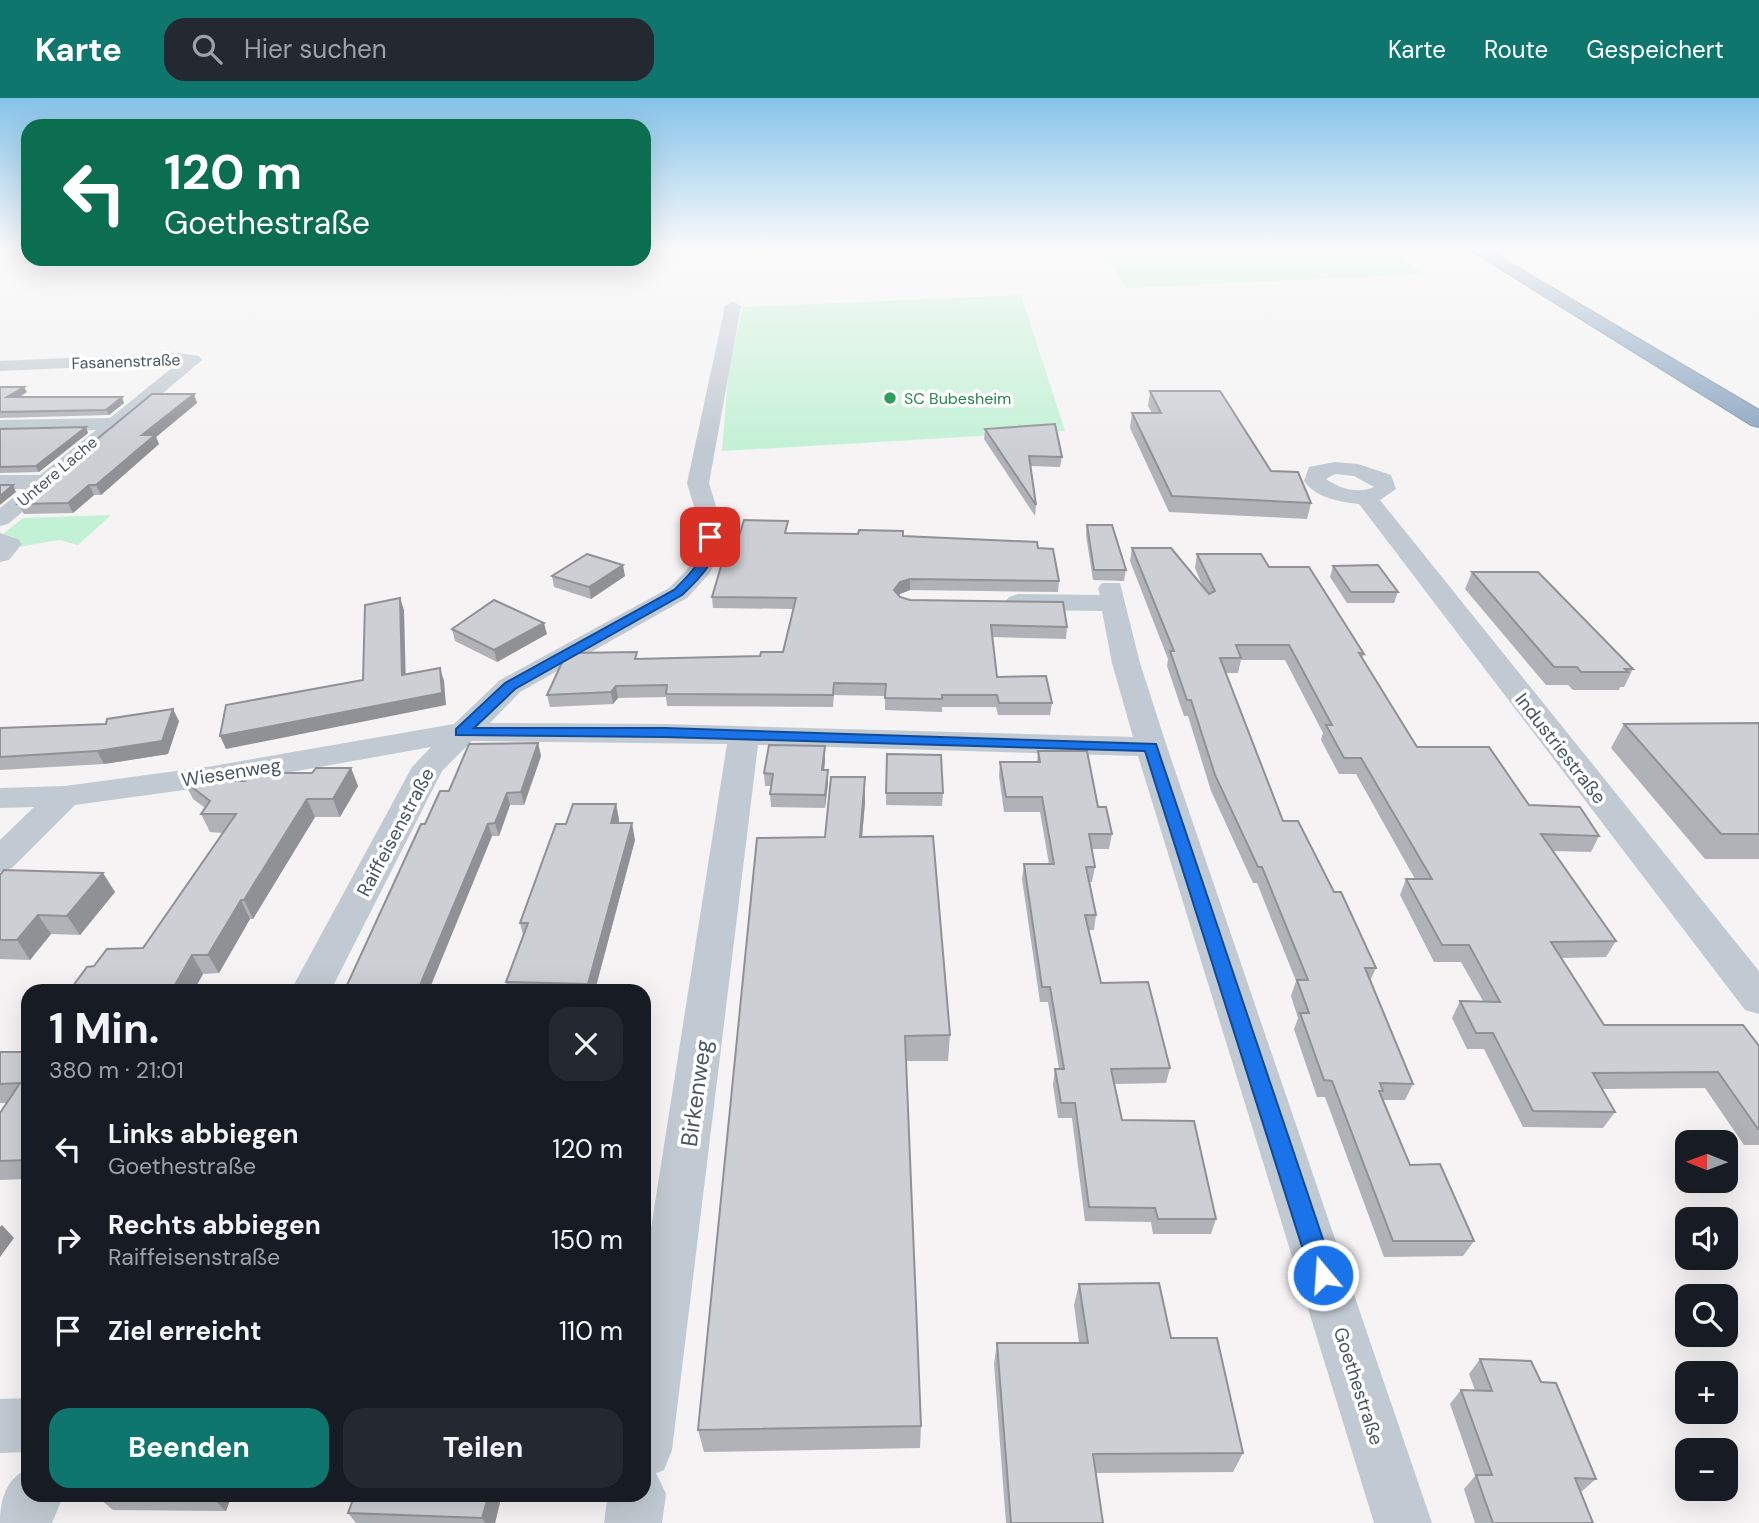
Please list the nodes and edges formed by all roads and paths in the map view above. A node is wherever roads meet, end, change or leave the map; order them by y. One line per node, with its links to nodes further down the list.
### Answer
1 (731, 314): 16 (street, Raiffeisenstraße)
2 (1585, 314): 6 (highway)
3 (1619, 314): 4 (highway)
4 (1651, 333)
5 (0, 366): 7 (street, Fasanenstraße)
6 (1759, 420)
7 (114, 424): 8 (street); 10 (street, Untere Lache)
8 (0, 426)
9 (0, 482): 10 (street)
10 (44, 482): 12 (street, Untere Lache)
11 (1364, 496): 23 (street, Industriestraße)
12 (0, 519)
13 (0, 540): 14 (street)
14 (0, 555)
15 (993, 602): 18 (street, Goethestraße)
16 (461, 732): 17 (street); 19 (street, Wiesenweg); 22 (street, Raiffeisenstraße)
17 (744, 736): 18 (street); 24 (street, Birkenweg)
18 (1151, 747): 31 (street, Goethestraße)
19 (65, 796): 20 (street, Wiesenweg); 21 (street)
20 (0, 798)
21 (0, 860)
22 (314, 984)
23 (1759, 999)
24 (651, 1400)
25 (21, 1425): 26 (street)
26 (0, 1426)
27 (32, 1502): 29 (street)
28 (637, 1502): 30 (street)
29 (20, 1523)
30 (633, 1523)
31 (1403, 1523)

